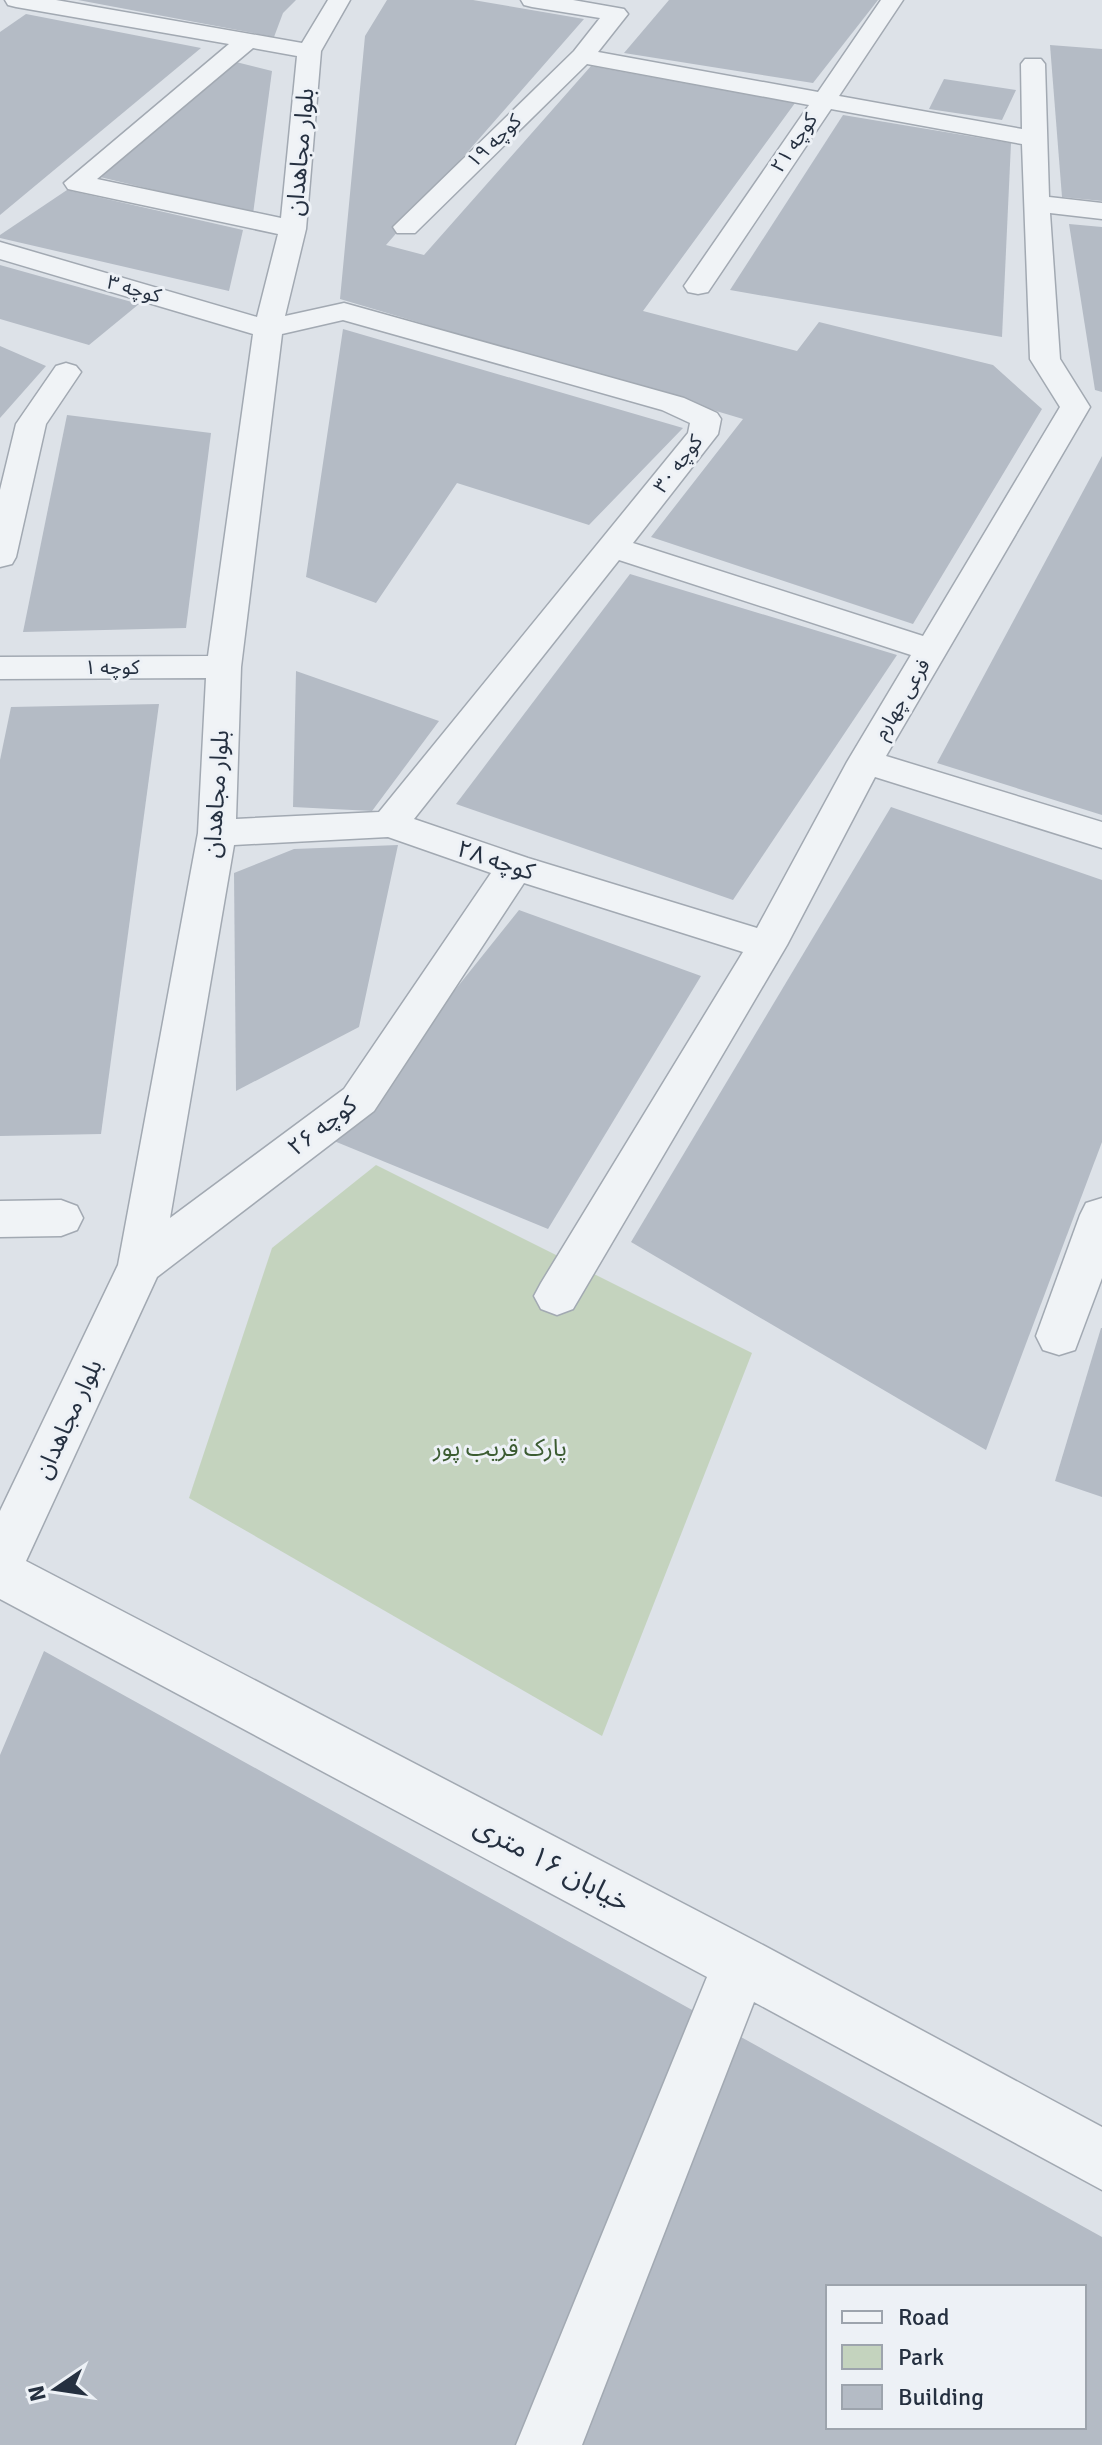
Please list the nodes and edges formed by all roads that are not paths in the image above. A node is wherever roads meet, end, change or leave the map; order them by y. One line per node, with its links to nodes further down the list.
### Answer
1 (339, 0): 7 (street, بلوار مجاهدان)
2 (532, 0): 5 (street)
3 (892, 0): 10 (street, کوچه ۲۱)
4 (23, 5): 6 (street)
5 (620, 7): 8 (street, کوچه ۱۹)
6 (246, 42): 7 (street); 15 (street)
7 (309, 51): 15 (street, بلوار مجاهدان)
8 (582, 56): 10 (street); 14 (street, کوچه ۱۹)
9 (1033, 64): 11 (street, فرعی چهارم)
10 (823, 100): 11 (street); 17 (street, کوچه ۲۱)
11 (1036, 139): 12 (street, فرعی چهارم)
12 (1036, 204): 13 (street); 20 (street, فرعی چهارم)
13 (1102, 211)
14 (406, 227)
15 (293, 229): 18 (street, بلوار مجاهدان)
16 (0, 250): 18 (street, کوچه ۳)
17 (698, 286)
18 (268, 329): 21 (street, کوچه ۳۰); 24 (street, بلوار مجاهدان)
19 (66, 372): 22 (street)
20 (1088, 409): 23 (street, فرعی چهارم)
21 (612, 547): 23 (street); 27 (street, کوچه ۳۰)
22 (0, 557)
23 (931, 650): 26 (street, فرعی چهارم)
24 (224, 667): 25 (street, کوچه ۱); 28 (street, بلوار مجاهدان)
25 (0, 668)
26 (865, 762): 29 (street); 31 (street, فرعی چهارم)
27 (390, 824): 28 (street, کوچه ۲۸); 30 (street, کوچه ۲۸)
28 (217, 833): 35 (street, بلوار مجاهدان)
29 (1102, 835)
30 (515, 867): 31 (street, کوچه ۲۸); 35 (street, کوچه ۲۶)
31 (767, 945): 36 (street, فرعی چهارم)
32 (1102, 1215): 37 (street)
33 (61, 1218): 34 (street)
34 (0, 1219)
35 (140, 1265): 38 (street, بلوار مجاهدان)
36 (557, 1296)
37 (1059, 1336)
38 (0, 1564)
39 (0, 1573): 40 (street, خیابان ۱۶ متری)
40 (741, 1964): 41 (street, خیابان ۱۶ متری); 42 (street)
41 (1102, 2160)
42 (549, 2445)

